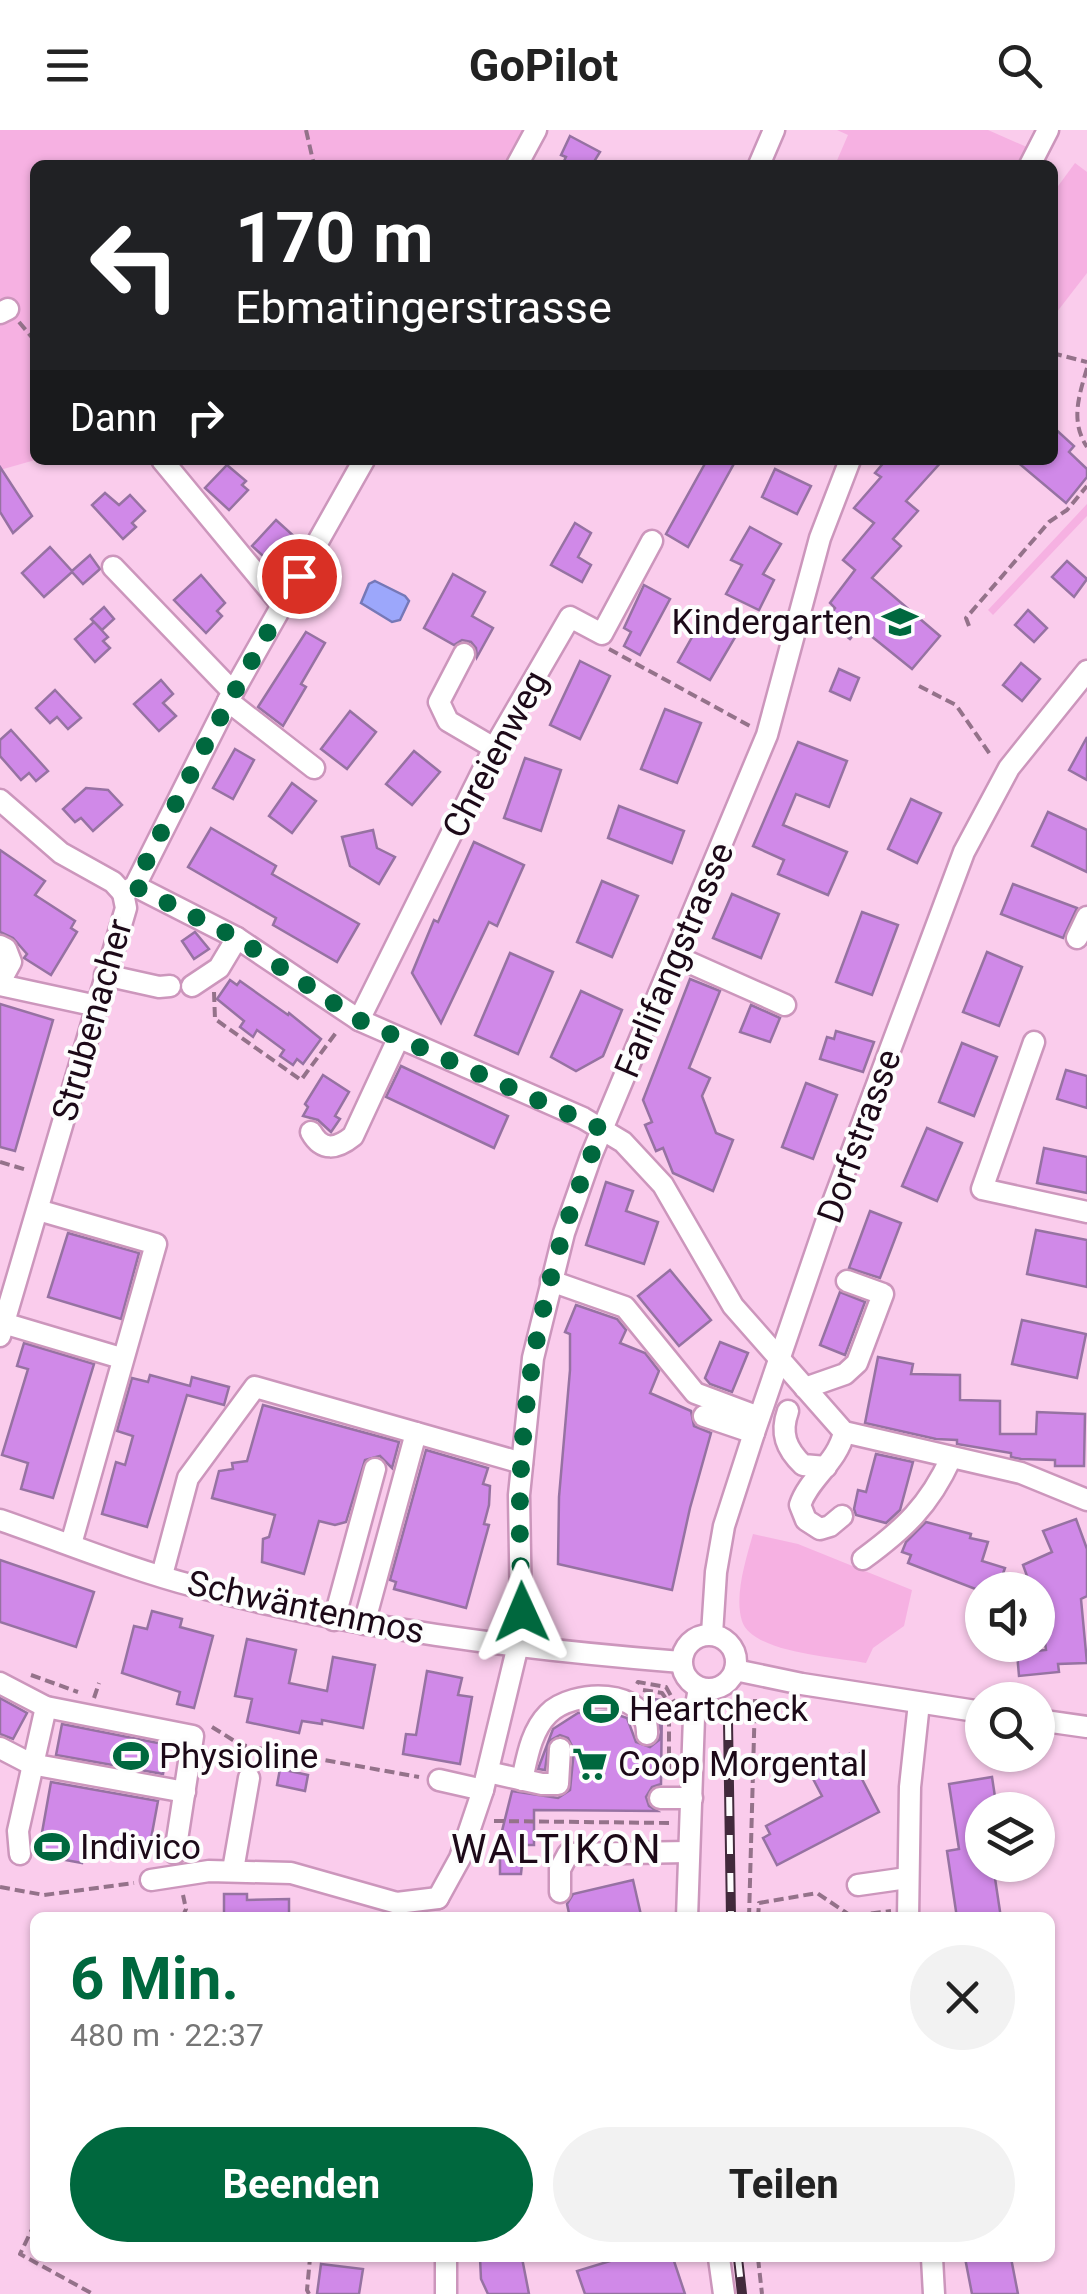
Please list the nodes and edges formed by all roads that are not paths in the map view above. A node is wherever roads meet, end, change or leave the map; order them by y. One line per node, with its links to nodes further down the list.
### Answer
1 (536, 130): 4 (street)
2 (774, 130): 5 (street)
3 (1048, 130): 6 (street)
4 (521, 160)
5 (760, 160)
6 (1033, 160)
7 (166, 465): 12 (street)
8 (361, 465): 12 (street, Strubenacher)
9 (848, 465): 24 (street, Farlifangstrasse)
10 (652, 541): 16 (street, Chreienweg)
11 (113, 566): 15 (street)
12 (282, 605): 15 (street, Strubenacher)
13 (464, 654): 16 (street)
14 (1087, 672): 42 (street, Dorfstrasse)
15 (231, 696): 17 (street); 19 (street, Strubenacher)
16 (494, 748): 31 (street, Chreienweg)
17 (314, 768)
18 (0, 800): 19 (street)
19 (129, 890): 21 (street); 25 (street, Strubenacher)
20 (1087, 917): 22 (street)
21 (237, 938): 28 (street); 31 (street)
22 (1076, 938)
23 (0, 946): 26 (street)
24 (677, 956): 30 (street); 34 (street, Farlifangstrasse)
25 (105, 974): 27 (street); 29 (street, Strubenacher)
26 (0, 984): 29 (street)
27 (170, 986)
28 (192, 986)
29 (97, 1006): 36 (street, Strubenacher)
30 (785, 1006)
31 (355, 1017): 32 (street)
32 (398, 1040): 34 (street); 35 (street)
33 (1034, 1042): 37 (street)
34 (602, 1129): 39 (street, Farlifangstrasse); 42 (street)
35 (311, 1132)
36 (38, 1210): 40 (street, Strubenacher); 41 (street)
37 (1087, 1212)
38 (847, 1281): 43 (street)
39 (550, 1282): 46 (street); 50 (street, Farlifangstrasse)
40 (1, 1328): 41 (street)
41 (122, 1358): 56 (street)
42 (780, 1358): 43 (street); 46 (street, Dorfstrasse)
43 (805, 1388): 47 (street)
44 (788, 1411): 51 (street)
45 (704, 1416): 46 (street)
46 (756, 1425): 61 (street, Dorfstrasse)
47 (844, 1432): 49 (street); 51 (street)
48 (416, 1433): 50 (street); 58 (street); 60 (street)
49 (951, 1458): 53 (street); 57 (street)
50 (522, 1463): 62 (street, Farlifangstrasse)
51 (826, 1468): 54 (street)
52 (375, 1469): 59 (street)
53 (1087, 1500)
54 (842, 1516)
55 (0, 1520): 56 (street, Schwäntenmos)
56 (71, 1544): 58 (street, Schwäntenmos)
57 (863, 1559)
58 (162, 1576): 59 (street, Schwäntenmos)
59 (334, 1620): 60 (street, Schwäntenmos)
60 (364, 1624): 62 (street, Schwäntenmos)
61 (712, 1634): 63 (street); 64 (street)
62 (518, 1645): 63 (street, Schwäntenmos); 79 (street, Farlifangstrasse)
63 (681, 1662): 66 (street)
64 (735, 1670): 66 (street); 67 (street)
65 (8, 1676): 68 (street)
66 (700, 1688): 82 (street)
67 (919, 1704): 69 (street); 87 (street)
68 (46, 1706): 75 (street); 80 (street)
69 (965, 1710)
70 (1055, 1722): 71 (street)
71 (1087, 1727)
72 (647, 1734): 78 (street)
73 (0, 1748): 75 (street)
74 (560, 1749): 78 (street)
75 (31, 1764): 80 (street); 84 (street)
76 (249, 1778): 86 (street)
77 (439, 1780): 79 (street)
78 (522, 1780): 79 (street)
79 (485, 1781): 91 (street, Farlifangstrasse)
80 (185, 1792): 85 (street)
81 (660, 1798): 82 (street)
82 (692, 1798): 83 (street)
83 (688, 1852): 90 (street); 92 (street)
84 (20, 1854)
85 (175, 1854)
86 (234, 1870): 88 (street); 91 (street)
87 (907, 1878): 89 (street); 93 (street)
88 (152, 1880)
89 (858, 1885)
90 (560, 1892)
91 (440, 1908)
92 (688, 1912)
93 (908, 1912)
94 (446, 2262): 98 (street)
95 (720, 2262): 99 (street)
96 (932, 2262): 97 (street)
97 (928, 2293)
98 (446, 2294)
99 (724, 2294)

